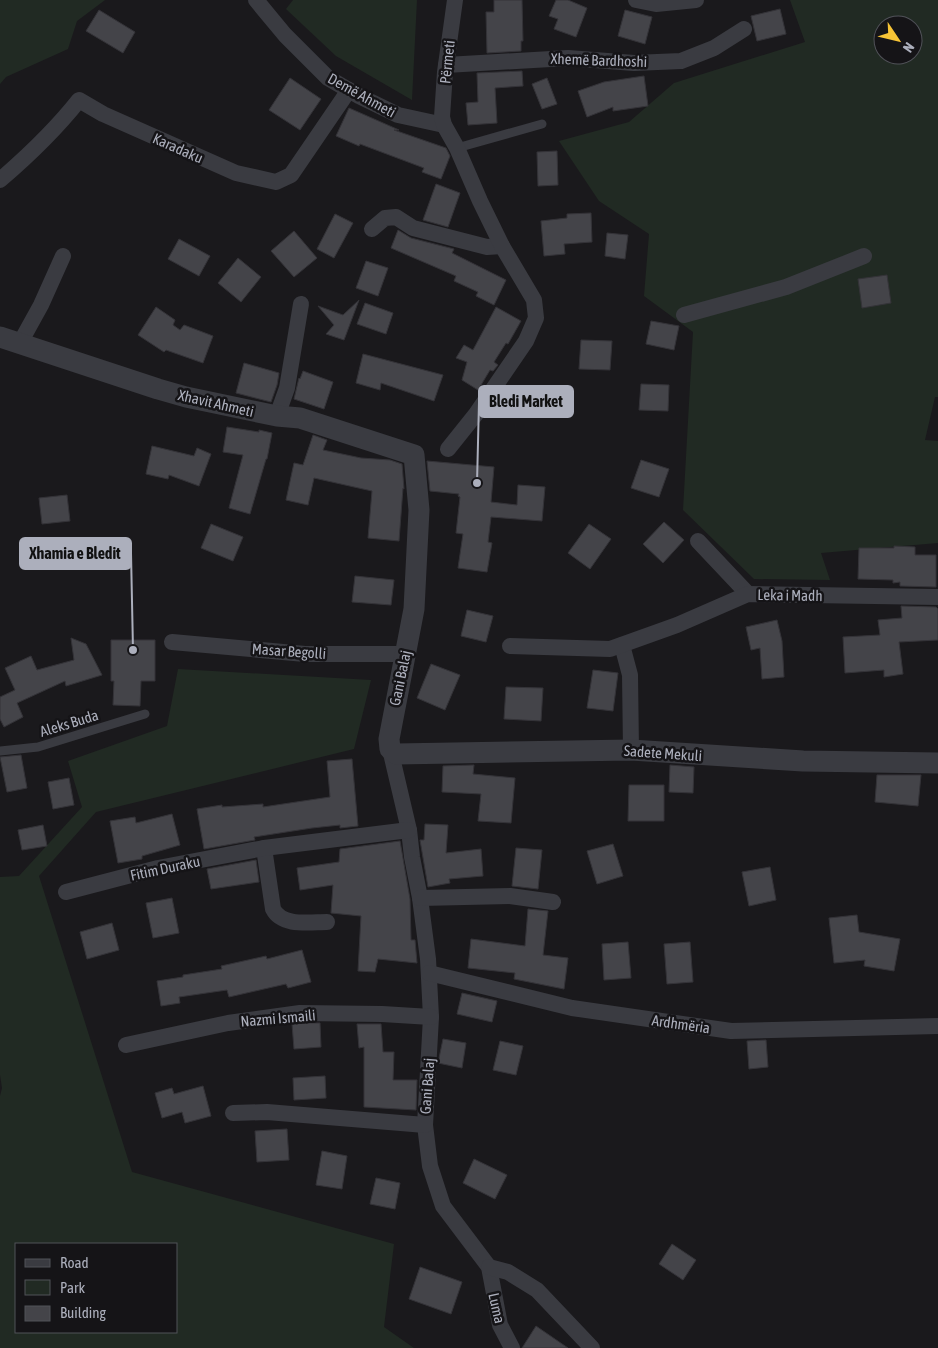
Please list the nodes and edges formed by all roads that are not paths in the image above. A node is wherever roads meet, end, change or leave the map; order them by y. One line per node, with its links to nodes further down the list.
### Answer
1 (256, 0): 7 (street, Demë Ahmeti)
2 (454, 0): 6 (street, Përmeti)
3 (636, 0): 4 (street)
4 (696, 0)
5 (744, 30): 6 (street, Xhemë Bardhoshi)
6 (446, 65): 9 (street, Përmeti)
7 (349, 90): 9 (street, Demë Ahmeti); 11 (street, Karadaku)
8 (542, 124): 10 (lane)
9 (444, 125): 10 (street)
10 (457, 148): 13 (street)
11 (1, 178)
12 (372, 229): 13 (street)
13 (502, 246): 20 (street)
14 (64, 256): 18 (street, Xhavit Ahmeti)
15 (864, 256): 17 (street)
16 (301, 304): 19 (street)
17 (684, 315)
18 (10, 340): 19 (street, Xhavit Ahmeti)
19 (276, 416): 21 (street, Xhavit Ahmeti)
20 (448, 449)
21 (414, 456): 28 (street, Gani Balaj)
22 (698, 541): 23 (street)
23 (748, 594): 24 (street, Leka i Madh); 26 (street, Leka i Madh)
24 (938, 597)
25 (172, 642): 28 (street, Masar Begolli)
26 (622, 645): 27 (street, Leka i Madh); 31 (street)
27 (510, 646)
28 (406, 654): 30 (street, Gani Balaj)
29 (145, 714): 32 (lane, Aleks Buda)
30 (390, 749): 31 (street, Sadete Mekuli); 34 (street, Gani Balaj)
31 (631, 750): 33 (street, Sadete Mekuli)
32 (0, 751)
33 (938, 762)
34 (409, 830): 35 (street, Fitim Duraku); 37 (street, Gani Balaj)
35 (264, 848): 36 (street, Fitim Duraku); 39 (street)
36 (66, 892)
37 (420, 898): 38 (street); 40 (street, Gani Balaj)
38 (553, 902)
39 (327, 922)
40 (429, 973): 41 (street, Gani Balaj); 42 (street, Ardhmëria)
41 (431, 1017): 43 (street, Nazmi Ismaili); 45 (street, Gani Balaj)
42 (938, 1026)
43 (126, 1045)
44 (233, 1113): 45 (street, Gani Balaj)
45 (425, 1125): 46 (street, Gani Balaj)
46 (489, 1267): 47 (street, Luma); 48 (street)
47 (512, 1348)
48 (592, 1348)

